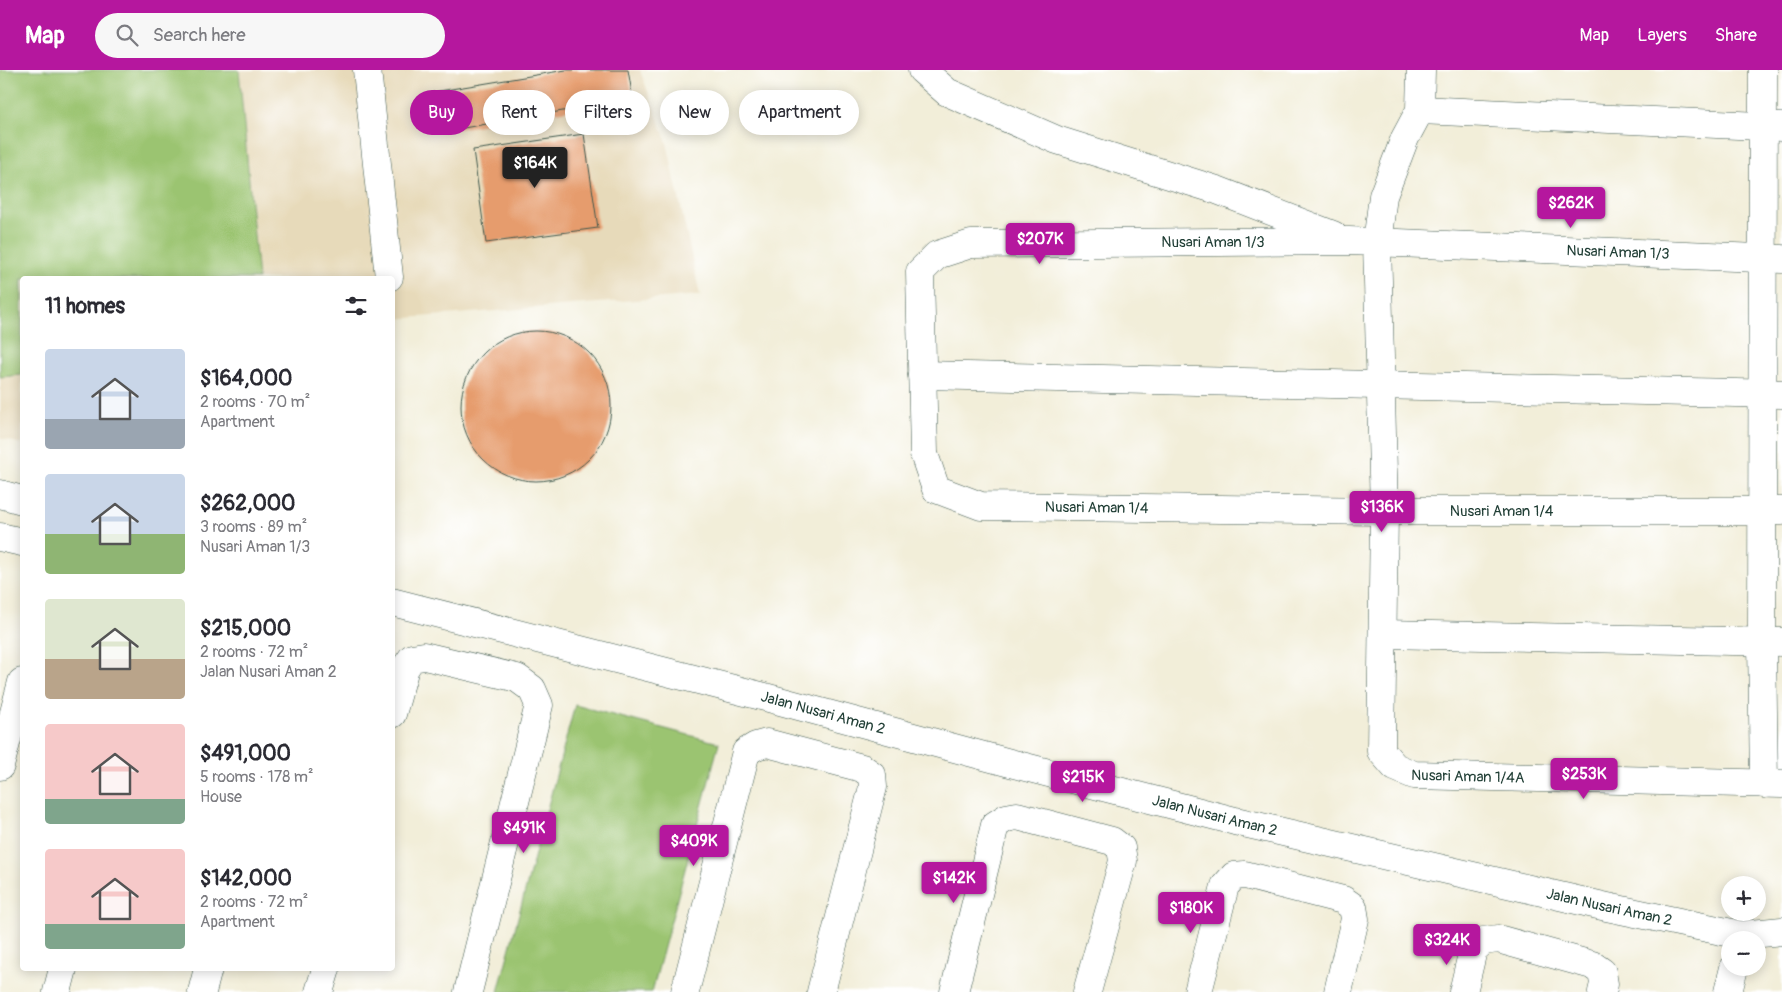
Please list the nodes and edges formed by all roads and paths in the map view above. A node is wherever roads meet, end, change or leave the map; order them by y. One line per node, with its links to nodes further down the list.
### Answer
1 (367, 70): 10 (street)
2 (922, 70): 7 (street)
3 (1421, 70): 5 (street)
4 (1763, 70): 6 (street)
5 (1420, 110): 6 (street); 8 (street)
6 (1773, 127): 9 (street)
7 (1349, 241): 8 (street, Nusari Aman 1/3); 11 (street, Nusari Aman 1/3)
8 (1377, 242): 9 (street, Nusari Aman 1/3); 12 (street)
9 (1773, 259): 13 (street)
10 (390, 276)
11 (922, 375): 12 (street); 16 (street, Nusari Aman 1/3)
12 (1381, 386): 13 (street); 18 (street)
13 (1773, 394): 17 (street)
14 (0, 494): 15 (street)
15 (20, 499)
16 (981, 506): 18 (street, Nusari Aman 1/4)
17 (1773, 511): 18 (street, Nusari Aman 1/4); 23 (street)
18 (1384, 512): 22 (street)
19 (0, 537): 20 (street)
20 (20, 542)
21 (395, 603): 29 (street, Jalan Nusari Aman 2)
22 (1382, 634): 23 (street); 27 (street, Nusari Aman 1/4A)
23 (1772, 642): 27 (street)
24 (20, 690): 26 (street)
25 (395, 702): 38 (street)
26 (0, 766)
27 (1773, 784)
28 (1782, 931): 30 (street, Jalan Nusari Aman 2)
29 (1721, 933)
30 (1766, 933)
31 (62, 971): 35 (street)
32 (207, 971): 36 (street)
33 (325, 971): 37 (street)
34 (1732, 976): 47 (street)
35 (57, 992)
36 (202, 992)
37 (320, 992)
38 (468, 992)
39 (684, 992): 40 (street)
40 (821, 992)
41 (954, 992): 42 (street)
42 (1088, 992)
43 (1198, 992): 44 (street)
44 (1338, 992)
45 (1463, 992): 46 (street)
46 (1602, 992)
47 (1728, 992)

